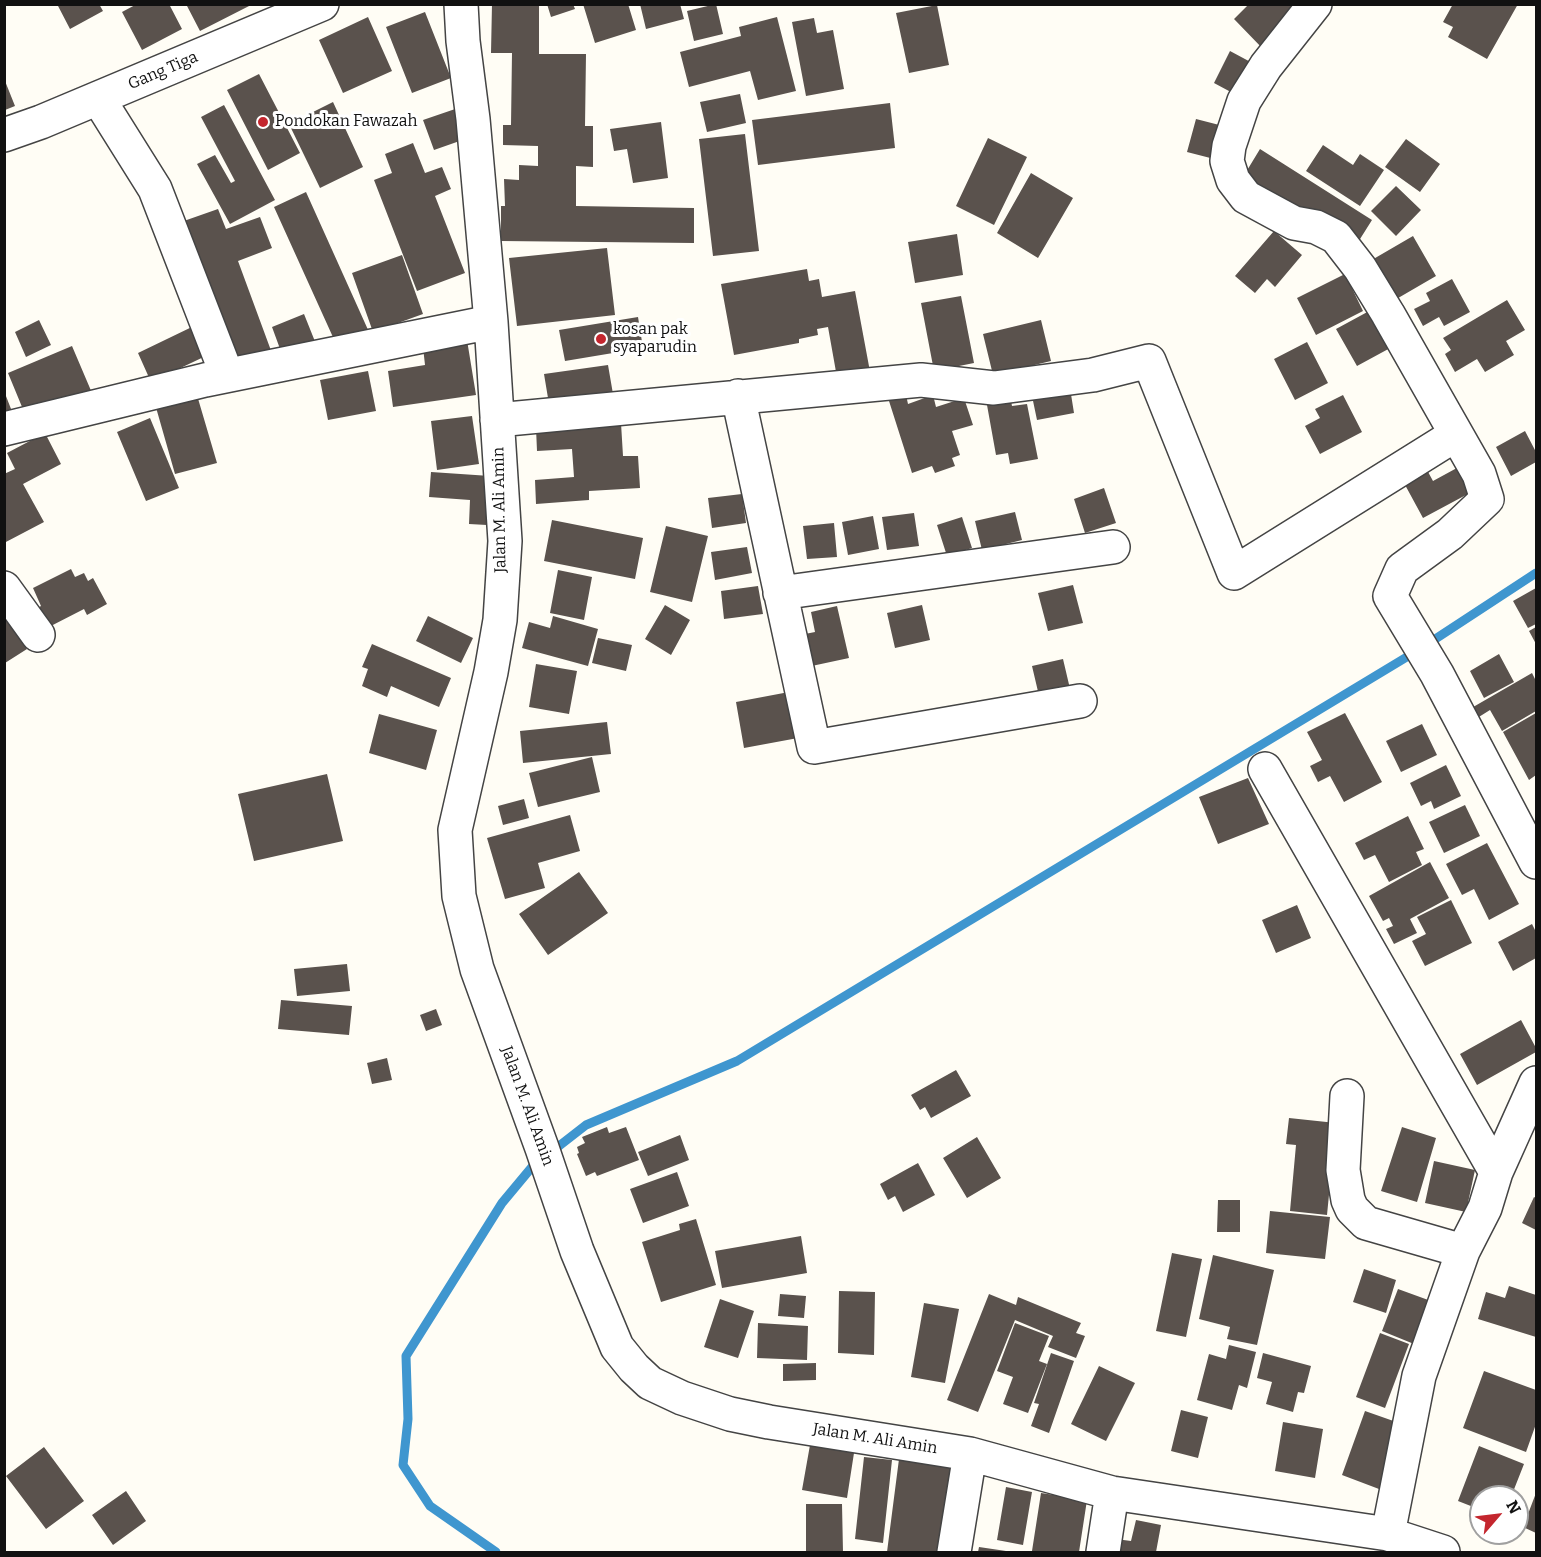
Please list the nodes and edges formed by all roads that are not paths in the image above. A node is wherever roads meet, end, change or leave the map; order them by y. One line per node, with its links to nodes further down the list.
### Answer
1 (461, 4): 6 (street, Jalan M. Ali Amin)
2 (1315, 4): 11 (street)
3 (314, 6): 4 (street, Gang Tiga)
4 (98, 98): 5 (street, Gang Tiga); 7 (street)
5 (4, 135)
6 (491, 322): 7 (street); 9 (street, Jalan M. Ali Amin)
7 (227, 375): 10 (street)
8 (738, 396): 9 (street); 11 (street); 14 (street)
9 (497, 420): 23 (street, Jalan M. Ali Amin)
10 (4, 429)
11 (1455, 435): 18 (street)
12 (1113, 548): 14 (street)
13 (4, 588): 15 (street)
14 (780, 593): 16 (street)
15 (38, 635)
16 (1080, 701)
17 (1265, 770): 21 (street)
18 (1536, 862)
19 (1536, 1083): 21 (street)
20 (1347, 1096): 22 (street)
21 (1496, 1172): 22 (street)
22 (1463, 1251): 25 (street)
23 (970, 1454): 24 (street, Jalan M. Ali Amin); 26 (street)
24 (1112, 1493): 25 (street, Jalan M. Ali Amin); 27 (street)
25 (1388, 1534): 28 (street, Jalan M. Ali Amin)
26 (954, 1552)
27 (1103, 1552)
28 (1443, 1552)

